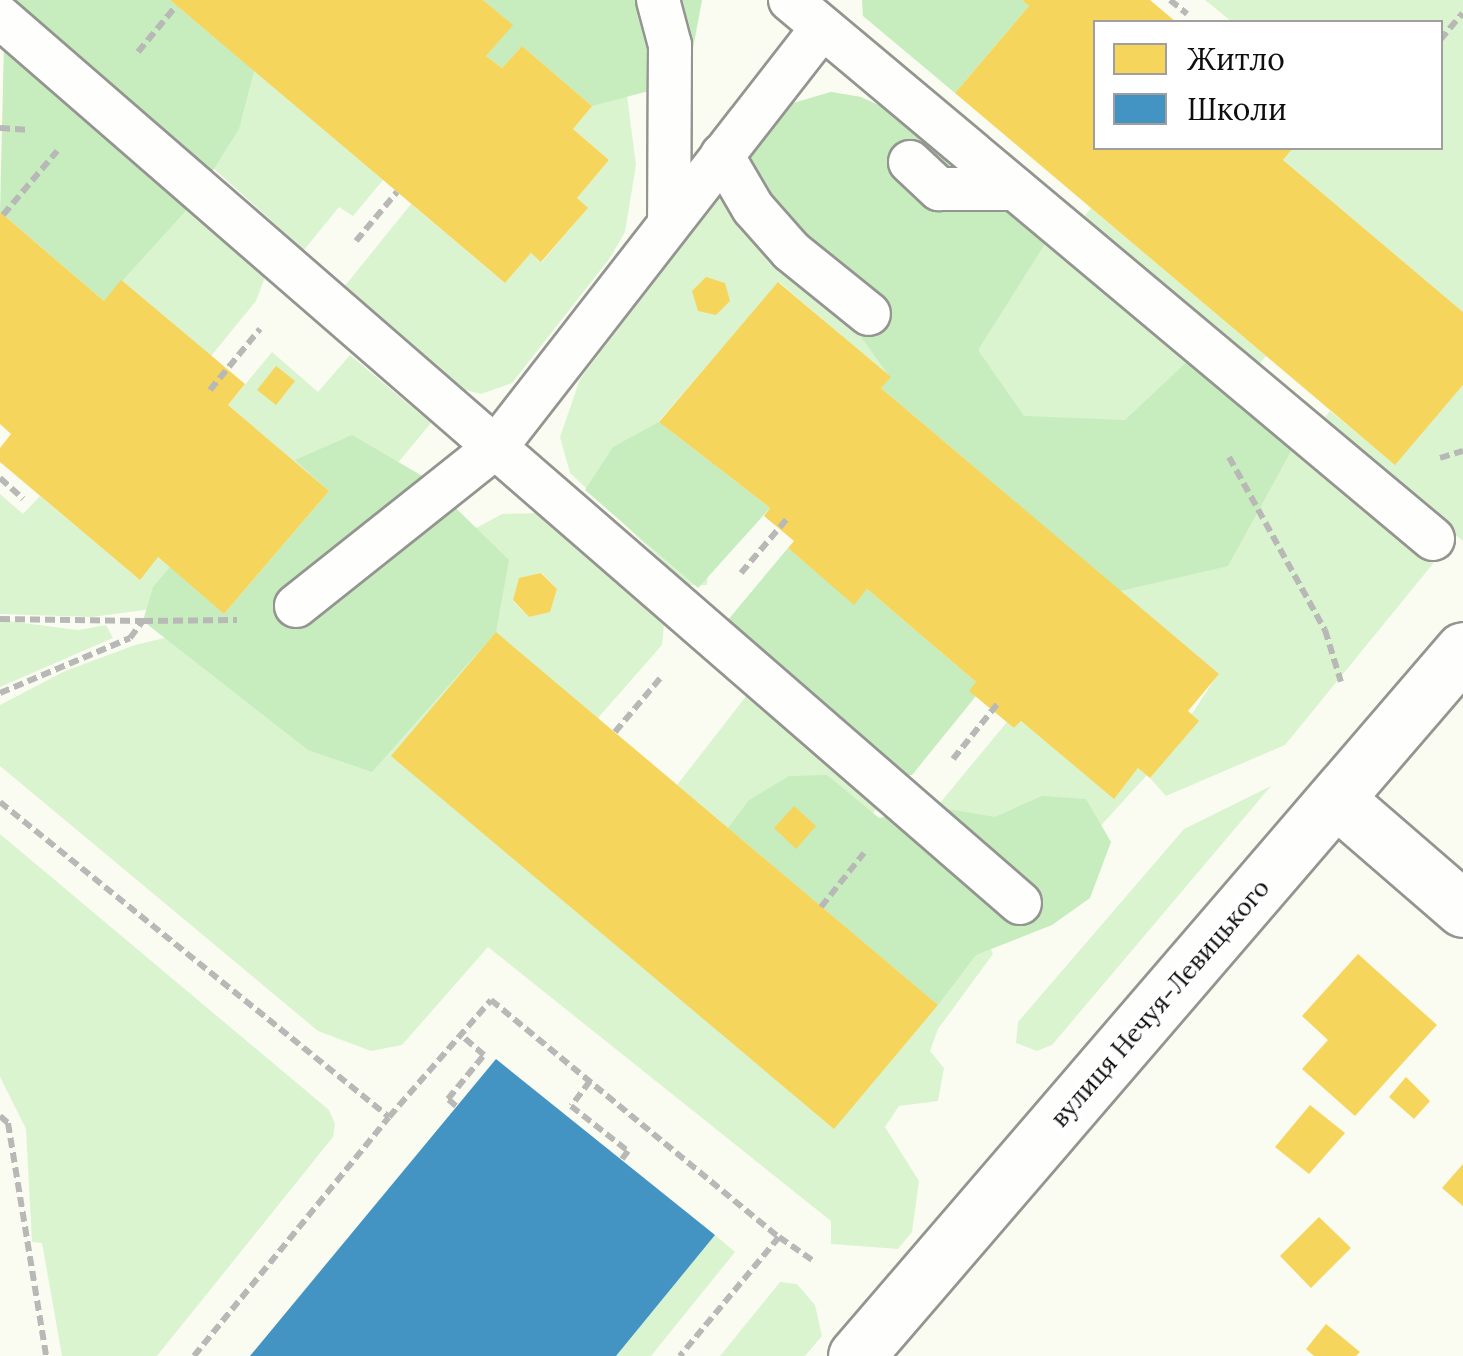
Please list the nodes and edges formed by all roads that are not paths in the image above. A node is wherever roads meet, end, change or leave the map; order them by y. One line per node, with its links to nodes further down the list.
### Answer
1 (658, 0): 8 (lane)
2 (790, 0): 4 (lane)
3 (0, 17): 10 (lane)
4 (822, 28): 5 (lane); 7 (lane)
5 (722, 156): 8 (lane); 9 (lane)
6 (910, 162): 7 (lane)
7 (1015, 189): 11 (lane)
8 (669, 224): 10 (lane)
9 (869, 314)
10 (496, 446): 12 (lane); 15 (lane)
11 (1433, 540)
12 (296, 606)
13 (1463, 650): 14 (street, вулиця Нечуя-Левицького)
14 (1336, 799): 16 (street); 17 (street, вулиця Нечуя-Левицького)
15 (1020, 902)
16 (1463, 910)
17 (856, 1356)

